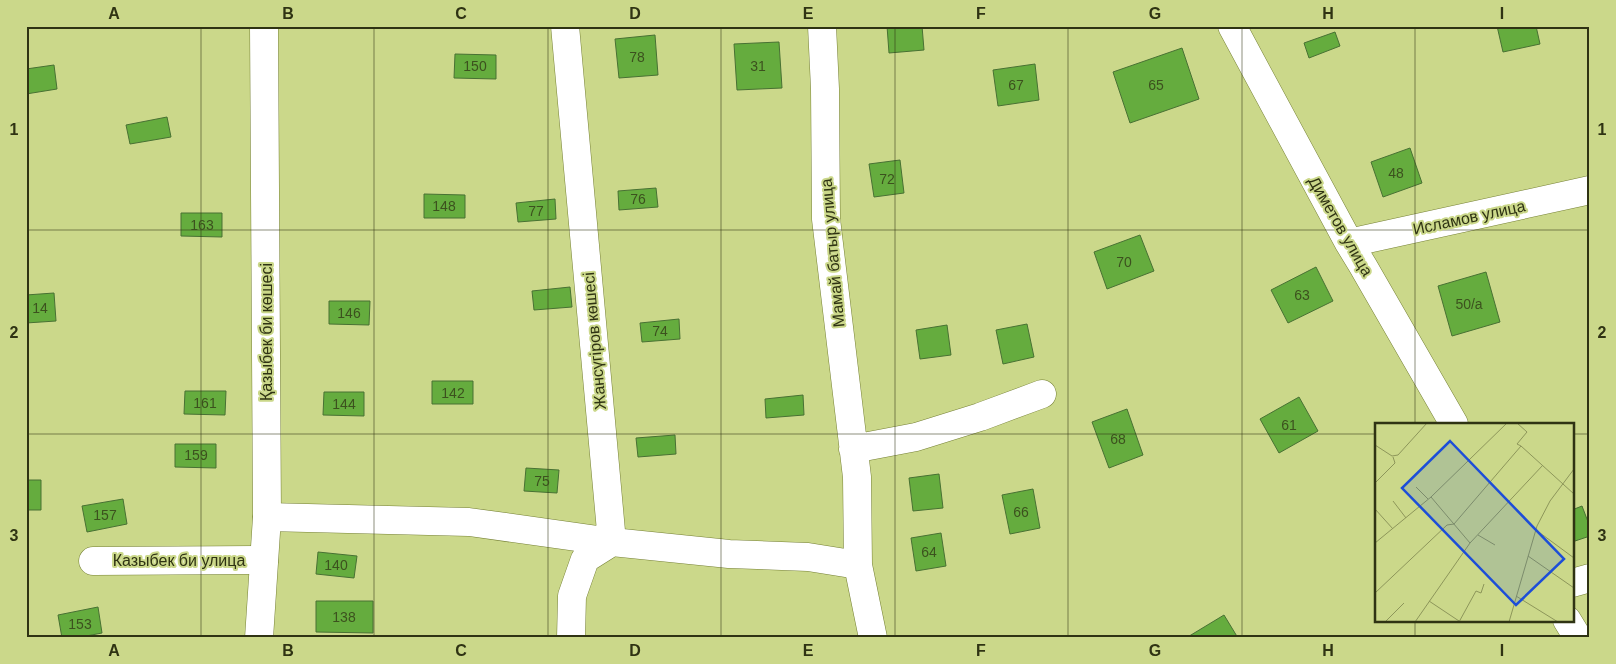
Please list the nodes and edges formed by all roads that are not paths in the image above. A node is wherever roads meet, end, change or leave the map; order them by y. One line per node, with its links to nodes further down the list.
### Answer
1 (264, 26): 10 (street, Қазыбек би көшесі)
2 (565, 26): 11 (street, Жансүгіров көшесі)
3 (822, 26): 9 (street, Мамай батыр улица)
4 (1232, 26): 6 (street, Диметов улица)
5 (1590, 190): 6 (street, Исламов улица)
6 (1349, 243): 8 (street, Диметов улица)
7 (1042, 394): 9 (street)
8 (1453, 423)
9 (853, 449): 14 (street, Мамай батыр улица)
10 (267, 517): 11 (street); 12 (street, Қазыбек би көшесі)
11 (612, 542): 14 (street); 19 (street)
12 (264, 560): 13 (street, Казыбек би улица); 18 (street, Қазыбек би көшесі)
13 (93, 561)
14 (858, 565): 20 (street, Мамай батыр улица)
15 (1590, 578): 16 (street)
16 (1574, 583)
17 (1569, 622): 21 (street)
18 (259, 638)
19 (571, 638)
20 (873, 638)
21 (1578, 638)

